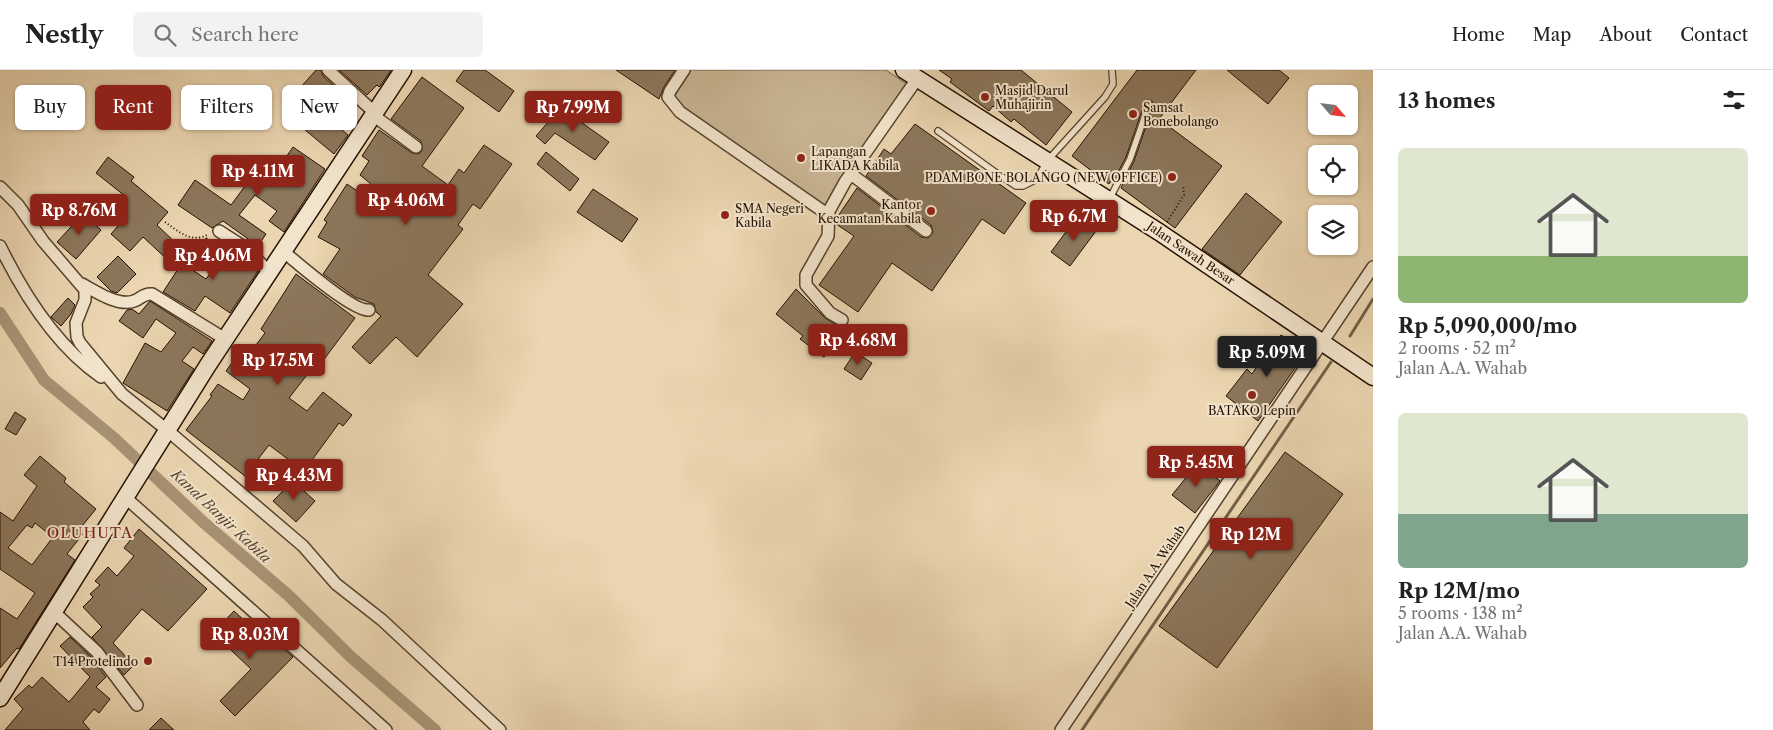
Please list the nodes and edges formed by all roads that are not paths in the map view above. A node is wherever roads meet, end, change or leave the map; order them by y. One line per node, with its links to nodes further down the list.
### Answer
1 (328, 70): 7 (street)
2 (403, 70): 7 (main road)
3 (684, 70): 14 (street)
4 (1112, 70): 10 (lane)
5 (910, 74): 10 (main road, Jalan Sawah Besar); 11 (street)
6 (1149, 104): 13 (lane)
7 (374, 114): 9 (street); 18 (main road)
8 (938, 131): 10 (lane)
9 (416, 147)
10 (1048, 160): 13 (main road, Jalan Sawah Besar)
11 (851, 174): 14 (street); 16 (street)
12 (0, 187): 21 (street)
13 (1110, 200): 25 (main road, Jalan Sawah Besar)
14 (828, 214): 23 (street)
15 (219, 231): 20 (street)
16 (926, 231)
17 (0, 246): 27 (street)
18 (282, 251): 20 (main road); 22 (street)
19 (1373, 268): 25 (street, Jalan A.A. Wahab)
20 (269, 272): 24 (main road)
21 (82, 284): 24 (street); 27 (street)
22 (369, 310)
23 (842, 320)
24 (225, 339): 28 (main road)
25 (1324, 344): 26 (main road, Jalan Sawah Besar); 35 (street, Jalan A.A. Wahab)
26 (1373, 377)
27 (111, 383): 28 (street)
28 (166, 433): 29 (main road); 34 (street)
29 (127, 496): 30 (main road); 33 (street)
30 (54, 612): 31 (main road); 32 (street)
31 (0, 698)
32 (137, 705)
33 (386, 730)
34 (500, 730)
35 (1061, 730)

